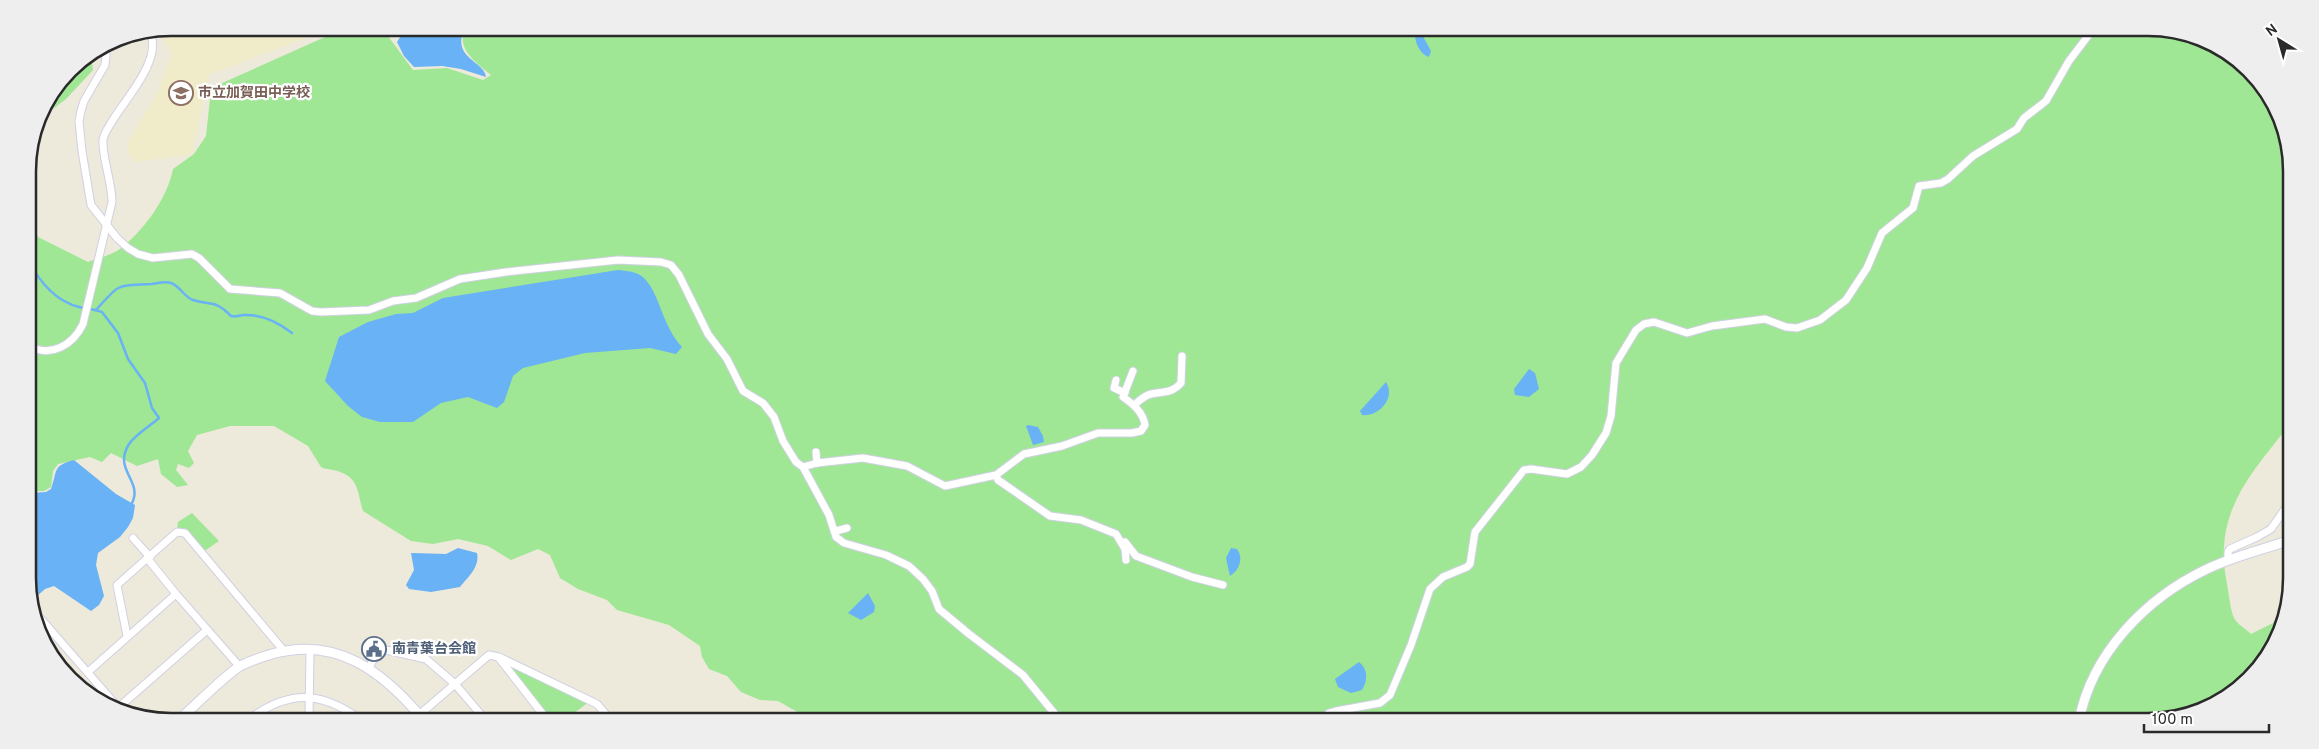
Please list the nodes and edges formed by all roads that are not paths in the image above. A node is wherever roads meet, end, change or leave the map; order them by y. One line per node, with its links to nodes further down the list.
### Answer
1 (2088, 36): 40 (street)
2 (151, 38): 4 (street)
3 (106, 53): 4 (street)
4 (107, 225): 5 (street); 14 (street)
5 (37, 349)
6 (1182, 356): 11 (street)
7 (1133, 371): 9 (street)
8 (1116, 380): 9 (street)
9 (1124, 393): 11 (street)
10 (1142, 396): 11 (street)
11 (1133, 404): 15 (street)
12 (816, 452): 13 (street)
13 (817, 463): 14 (street); 15 (street)
14 (803, 467): 18 (street)
15 (996, 475): 19 (street)
16 (2283, 512): 24 (street)
17 (847, 528): 18 (street)
18 (836, 532): 51 (street)
19 (1116, 534): 23 (street); 25 (street)
20 (133, 538): 22 (street)
21 (2283, 542): 24 (street)
22 (148, 557): 26 (street); 29 (street); 31 (street)
23 (1126, 560)
24 (2228, 561): 41 (street)
25 (1223, 585)
26 (176, 594): 28 (street); 29 (street)
27 (46, 625): 35 (street)
28 (207, 630): 33 (street); 39 (street)
29 (127, 636): 35 (street)
30 (310, 650): 31 (street); 34 (street); 37 (street)
31 (284, 651): 33 (street)
32 (498, 657): 36 (street); 49 (street); 50 (street)
33 (240, 667): 42 (street)
34 (369, 668): 36 (street); 46 (street)
35 (88, 672): 38 (street)
36 (455, 684): 47 (street); 48 (street)
37 (309, 697): 43 (street); 44 (street); 45 (street)
38 (110, 698)
39 (121, 702)
40 (1331, 712)
41 (2081, 712)
42 (187, 713)
43 (258, 713)
44 (309, 713)
45 (350, 713)
46 (417, 713)
47 (423, 713)
48 (479, 713)
49 (541, 713)
50 (605, 713)
51 (1054, 713)

